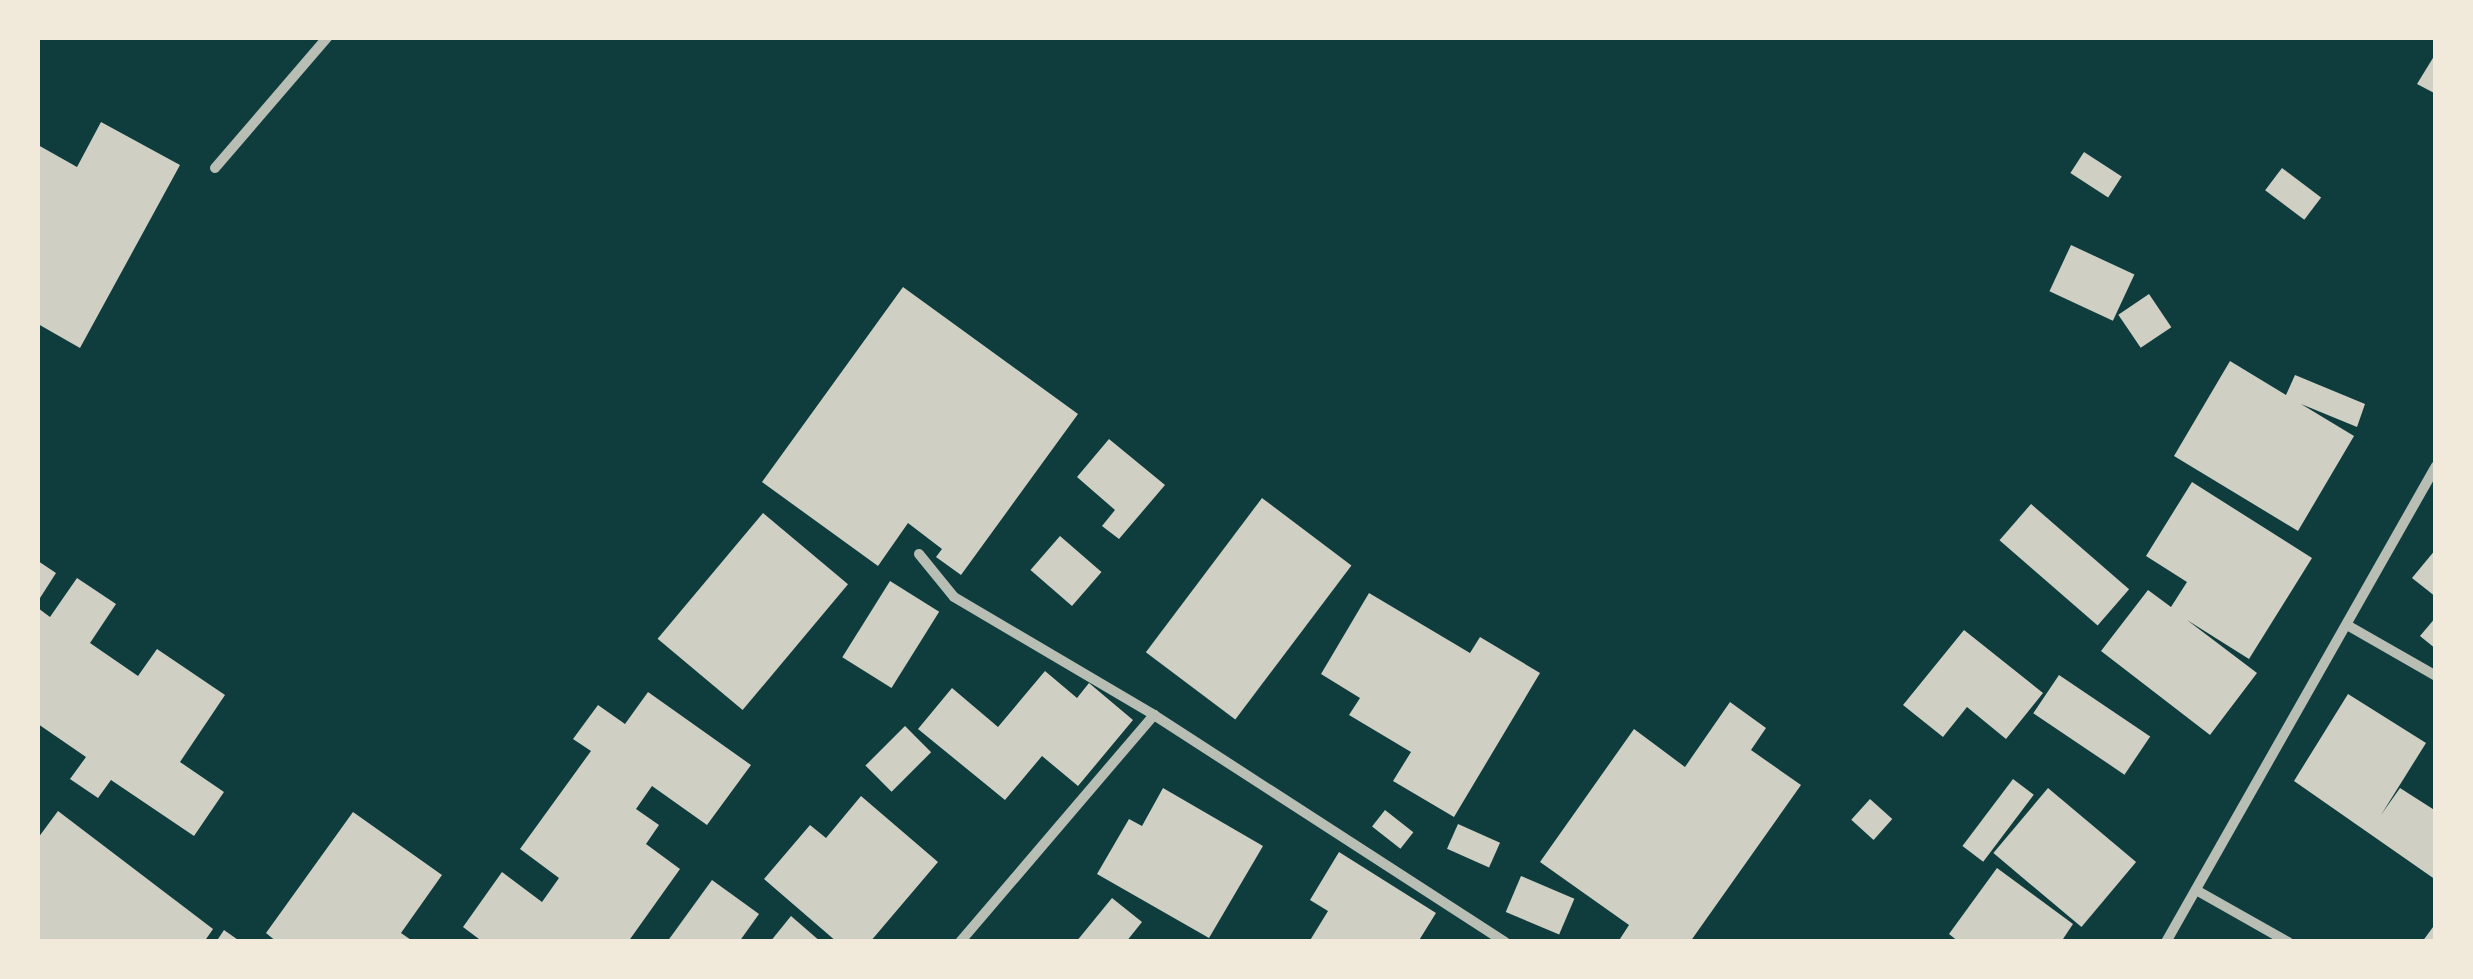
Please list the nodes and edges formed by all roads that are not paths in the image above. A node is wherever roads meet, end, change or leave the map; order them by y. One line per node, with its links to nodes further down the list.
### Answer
1 (328, 38): 2 (street)
2 (215, 168)
3 (2436, 466): 5 (street)
4 (919, 554): 7 (street)
5 (2347, 625): 6 (street); 8 (street)
6 (2436, 676)
7 (1154, 715): 9 (street); 10 (street)
8 (2196, 890): 11 (street); 12 (street)
9 (960, 942)
10 (1504, 942)
11 (2166, 942)
12 (2288, 942)

